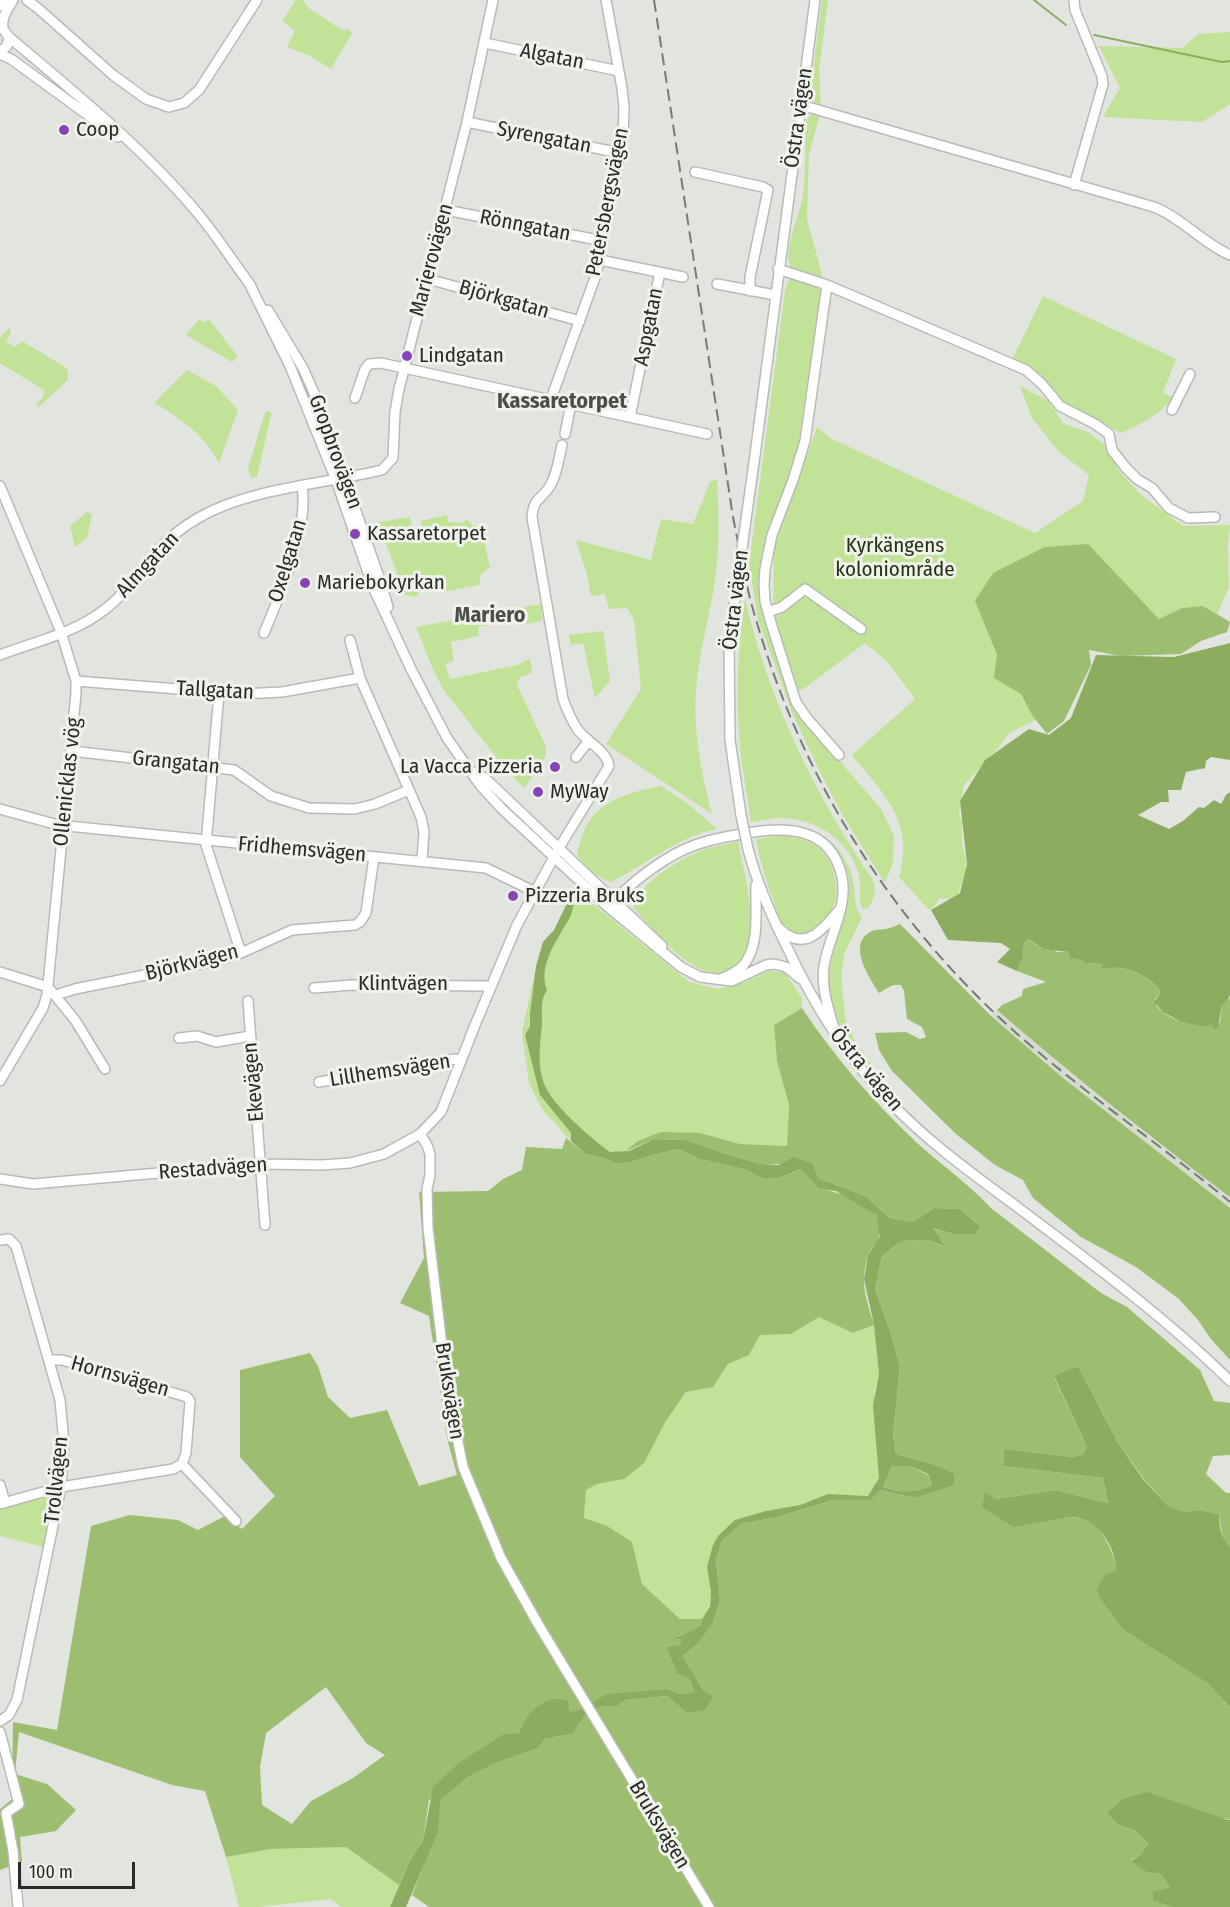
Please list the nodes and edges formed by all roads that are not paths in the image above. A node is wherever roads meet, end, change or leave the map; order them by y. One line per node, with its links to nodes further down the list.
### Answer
1 (3, 0): 9 (street)
2 (13, 0): 10 (street)
3 (27, 0): 4 (street)
4 (257, 0)
5 (493, 0): 12 (street, Marierovägen)
6 (606, 0): 14 (street, Petersbergsvägen)
7 (815, 0): 15 (street, Östra vägen)
8 (1074, 0): 20 (street)
9 (0, 6)
10 (2, 27): 11 (street, Gropbrovägen)
11 (9, 37): 13 (street); 18 (street, Gropbrovägen)
12 (485, 43): 14 (street, Algatan); 16 (street, Marierovägen)
13 (0, 53): 18 (street, Gropbrovägen)
14 (619, 71): 17 (street, Petersbergsvägen)
15 (801, 105): 20 (street); 25 (street, Östra vägen)
16 (467, 123): 17 (street, Syrengatan); 21 (street, Marierovägen)
17 (620, 153): 22 (street, Petersbergsvägen)
18 (155, 167): 44 (street, Gropbrovägen)
19 (695, 172): 31 (street)
20 (1074, 185): 23 (street)
21 (446, 210): 22 (street, Rönngatan); 28 (street, Marierovägen)
22 (603, 241): 24 (street, Petersbergsvägen)
23 (1230, 255)
24 (600, 260): 26 (street); 33 (street, Petersbergsvägen)
25 (778, 269): 30 (street); 32 (street, Östra vägen)
26 (660, 272): 27 (street); 40 (street, Aspgatan)
27 (683, 276)
28 (428, 279): 33 (street, Björkgatan); 34 (street, Marierovägen)
29 (717, 284): 31 (street)
30 (827, 285): 47 (street); 48 (street)
31 (750, 291): 32 (street)
32 (775, 295): 69 (street, Östra vägen, bridge)
33 (580, 321): 37 (street, Petersbergsvägen)
34 (404, 367): 36 (street); 37 (street); 44 (street, Marierovägen)
35 (1190, 374): 39 (street)
36 (355, 398)
37 (551, 399): 38 (street)
38 (571, 404): 40 (street); 41 (street)
39 (1172, 410)
40 (630, 417): 42 (street)
41 (565, 434)
42 (706, 434)
43 (562, 445): 57 (street)
44 (341, 479): 46 (street, Almgatan); 66 (street, Gropbrovägen)
45 (0, 486): 50 (street, Ollenicklas vög)
46 (302, 487): 50 (street, Almgatan); 51 (street, Oxelgatan)
47 (1215, 517)
48 (768, 612): 49 (street); 59 (street)
49 (859, 627)
50 (61, 632): 53 (street, Almgatan); 55 (street, Ollenicklas vög)
51 (264, 633)
52 (350, 640): 54 (street)
53 (0, 655)
54 (357, 678): 56 (street, Tallgatan); 62 (street)
55 (76, 681): 56 (street, Tallgatan); 58 (street, Ollenicklas vög)
56 (219, 693): 61 (street)
57 (588, 742): 60 (street); 66 (street)
58 (72, 751): 61 (street, Grangatan); 64 (street, Ollenicklas vög)
59 (839, 755)
60 (576, 757)
61 (212, 767): 62 (street, Grangatan); 65 (street)
62 (409, 790): 68 (street)
63 (0, 808): 64 (street, Fridhemsvägen)
64 (64, 824): 65 (street, Fridhemsvägen); 79 (street, Ollenicklas vög)
65 (206, 841): 67 (street, Fridhemsvägen); 74 (street)
66 (557, 853): 70 (street); 71 (street, Gropbrovägen)
67 (374, 857): 68 (street, Fridhemsvägen); 74 (street, Björkvägen)
68 (422, 861): 70 (street, Fridhemsvägen)
69 (756, 879): 73 (street, Östra vägen); 77 (street)
70 (535, 892): 78 (street)
71 (612, 904): 72 (street); 77 (street, Gropbrovägen)
72 (840, 909): 73 (street); 84 (street)
73 (776, 926): 76 (street, Östra vägen)
74 (241, 953): 81 (street, Björkvägen)
75 (0, 972): 79 (street)
76 (801, 979): 77 (street); 84 (street, Östra vägen)
77 (720, 980)
78 (491, 986): 80 (street, Klintvägen); 86 (street)
79 (48, 987): 81 (street); 88 (street, Ollenicklas vög)
80 (314, 988)
81 (56, 995): 87 (street)
82 (248, 1001): 83 (street, Ekevägen)
83 (250, 1036): 85 (street); 91 (street, Ekevägen)
84 (836, 1036): 96 (street, Östra vägen)
85 (179, 1038)
86 (461, 1060): 89 (street, Lillhemsvägen); 90 (street)
87 (105, 1069)
88 (0, 1080)
89 (319, 1082)
90 (420, 1134): 91 (street, Restadvägen); 105 (street, Bruksvägen)
91 (261, 1164): 92 (street, Restadvägen); 93 (street, Ekevägen)
92 (0, 1179)
93 (266, 1225)
94 (5, 1240): 95 (street, Trollvägen)
95 (49, 1360): 97 (street, Hornsvägen); 99 (street, Trollvägen)
96 (1230, 1381)
97 (182, 1464): 99 (street); 101 (street)
98 (0, 1485): 100 (street)
99 (61, 1488): 100 (street); 102 (street, Trollvägen)
100 (2, 1504)
101 (236, 1521)
102 (0, 1721)
103 (0, 1732): 104 (street)
104 (18, 1907)
105 (709, 1907)

